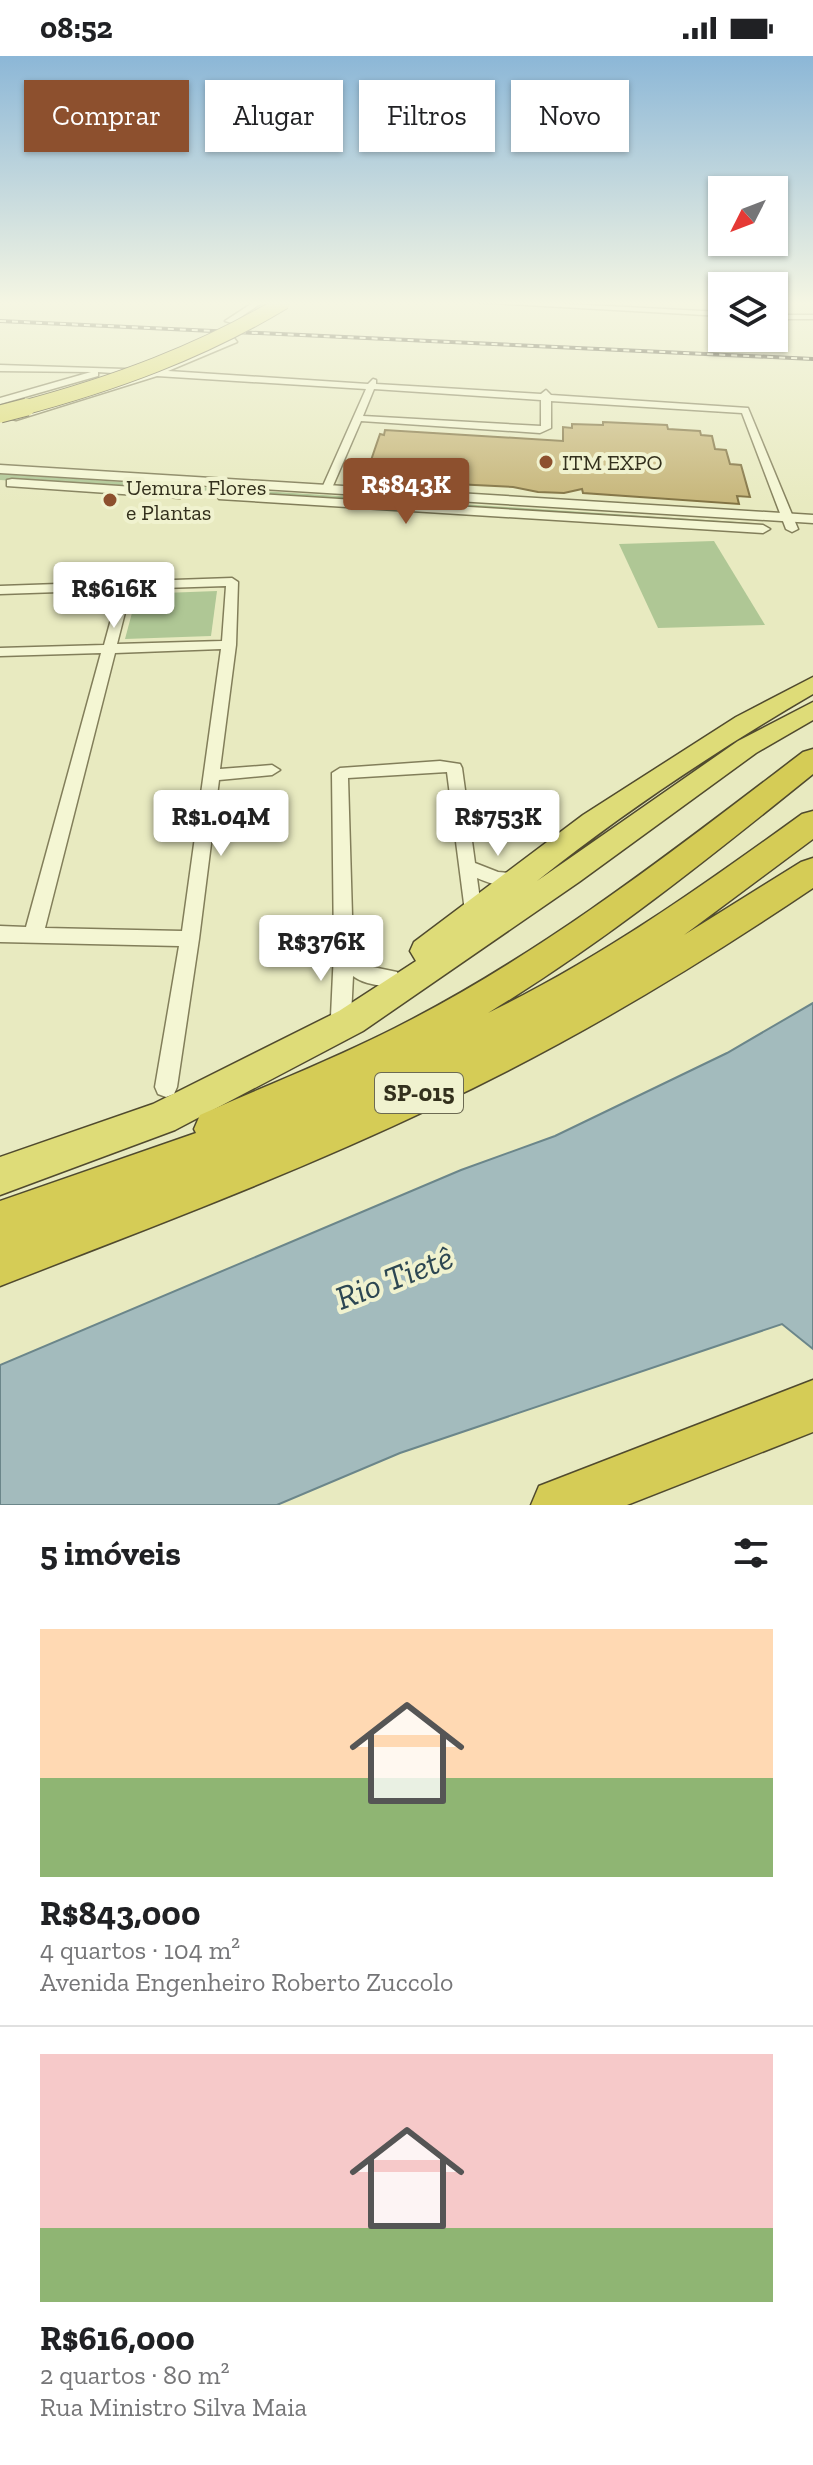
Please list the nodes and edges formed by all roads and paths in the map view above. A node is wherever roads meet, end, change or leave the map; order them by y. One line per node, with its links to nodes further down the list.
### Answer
1 (97, 370): 2 (street)
2 (107, 370): 7 (street); 8 (street)
3 (127, 370): 13 (highway, bridge)
4 (143, 370): 13 (highway, bridge)
5 (165, 370): 7 (street)
6 (188, 370): 9 (street)
7 (154, 374): 9 (street); 10 (street)
8 (80, 379): 10 (street); 12 (street)
9 (371, 385): 11 (street); 14 (street)
10 (112, 388): 15 (street)
11 (546, 397): 14 (street); 26 (street)
12 (0, 401)
13 (0, 412)
14 (356, 418): 21 (street)
15 (0, 421)
16 (0, 469): 17 (street)
17 (47, 471): 19 (street); 20 (street)
18 (0, 482): 19 (street)
19 (35, 484): 22 (street)
20 (247, 484): 21 (street); 22 (street)
21 (327, 488): 23 (street)
22 (239, 497): 23 (street)
23 (452, 503): 24 (street); 27 (street)
24 (747, 515): 26 (street); 27 (street)
25 (813, 519): 26 (street)
26 (788, 523): 27 (street); 28 (street)
27 (757, 529)
28 (813, 529)
29 (126, 586): 30 (street); 31 (street); 32 (street)
30 (0, 590)
31 (229, 645): 32 (street); 38 (street)
32 (111, 649): 33 (street); 45 (street)
33 (0, 652)
34 (813, 684): 42 (highway)
35 (813, 710): 49 (highway)
36 (810, 761): 51 (highway, SP-015)
37 (272, 770): 38 (street)
38 (211, 775): 46 (street)
39 (813, 822): 51 (highway)
40 (469, 868): 42 (street); 43 (street); 47 (street)
41 (813, 871): 54 (highway, SP-015)
42 (519, 879): 43 (highway)
43 (473, 914): 48 (highway)
44 (0, 934): 45 (street)
45 (33, 936): 46 (street)
46 (190, 939): 50 (street)
47 (344, 952): 48 (street); 49 (street)
48 (390, 978): 49 (highway)
49 (333, 1026): 52 (highway)
50 (166, 1087)
51 (162, 1166): 53 (highway, SP-015)
52 (0, 1176)
53 (0, 1223)
54 (0, 1263)
55 (813, 1406): 56 (highway)
56 (558, 1505)

